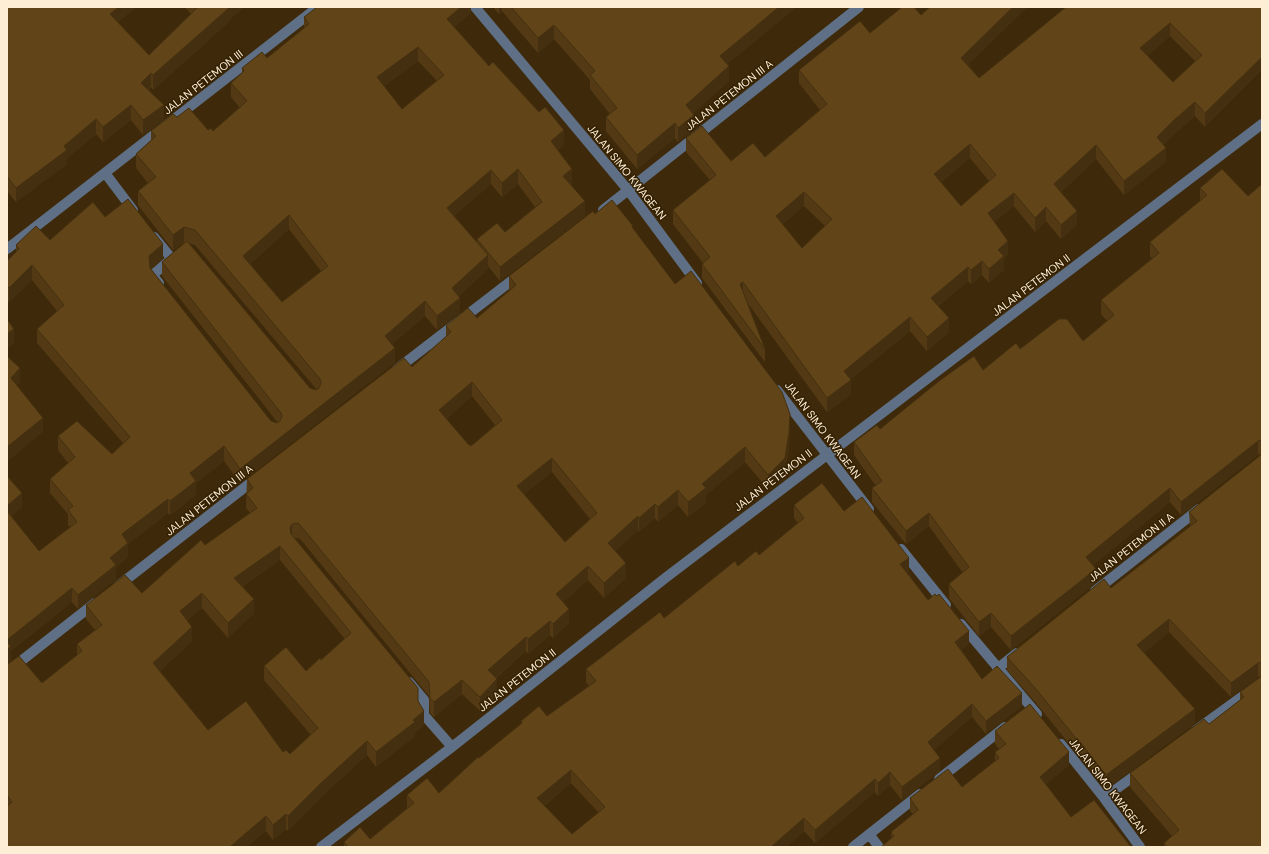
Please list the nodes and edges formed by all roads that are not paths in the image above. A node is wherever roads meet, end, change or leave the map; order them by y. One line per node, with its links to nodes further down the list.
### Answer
1 (318, 7): 5 (street, JALAN PETEMON III)
2 (475, 7): 6 (street, JALAN SIMO KWAGEAN)
3 (859, 7): 6 (street, JALAN PETEMON III A)
4 (1262, 124): 18 (street, JALAN PETEMON II)
5 (105, 173): 7 (street); 10 (street, JALAN PETEMON III)
6 (628, 190): 8 (street, JALAN PETEMON III A); 15 (street, JALAN SIMO KWAGEAN)
7 (138, 216)
8 (594, 216)
9 (148, 228): 12 (street)
10 (7, 248)
11 (181, 252): 12 (street)
12 (172, 259): 14 (street)
13 (525, 270): 16 (street)
14 (164, 290)
15 (703, 291)
16 (392, 373)
17 (769, 379): 18 (street, JALAN SIMO KWAGEAN)
18 (826, 455): 21 (street, JALAN SIMO KWAGEAN); 35 (street, JALAN PETEMON II)
19 (266, 471): 26 (street, JALAN PETEMON III A)
20 (1206, 504): 23 (street, JALAN PETEMON II A)
21 (875, 516)
22 (894, 540): 25 (street)
23 (1089, 596)
24 (1027, 645): 25 (street)
25 (997, 669): 29 (street)
26 (7, 672)
27 (404, 676): 35 (street)
28 (1262, 682): 34 (street)
29 (1031, 707): 30 (street); 31 (street)
30 (1022, 714)
31 (1041, 719)
32 (1011, 722): 38 (street)
33 (1056, 738): 37 (street, JALAN SIMO KWAGEAN)
34 (1186, 738)
35 (452, 747): 39 (street, JALAN PETEMON II)
36 (1148, 766): 37 (street)
37 (1104, 798): 42 (street, JALAN SIMO KWAGEAN)
38 (868, 834): 40 (street); 41 (street)
39 (321, 847)
40 (853, 847)
41 (879, 847)
42 (1140, 847)

